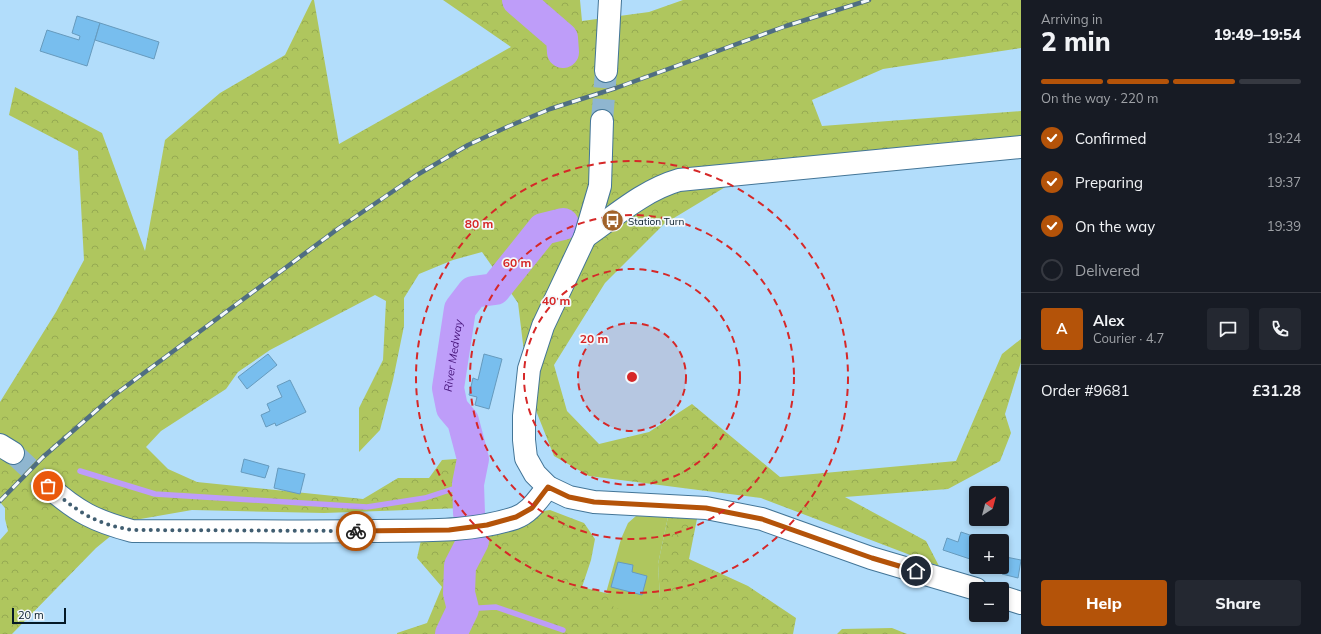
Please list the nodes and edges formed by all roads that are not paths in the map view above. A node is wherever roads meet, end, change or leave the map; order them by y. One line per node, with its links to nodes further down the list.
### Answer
1 (610, 0): 2 (main road)
2 (606, 70)
3 (602, 121): 5 (main road)
4 (1021, 148): 5 (main road)
5 (585, 236): 7 (main road)
6 (48, 486): 7 (main road)
7 (548, 487): 8 (main road)
8 (969, 587)
9 (1009, 599): 10 (main road)
10 (1021, 603)

